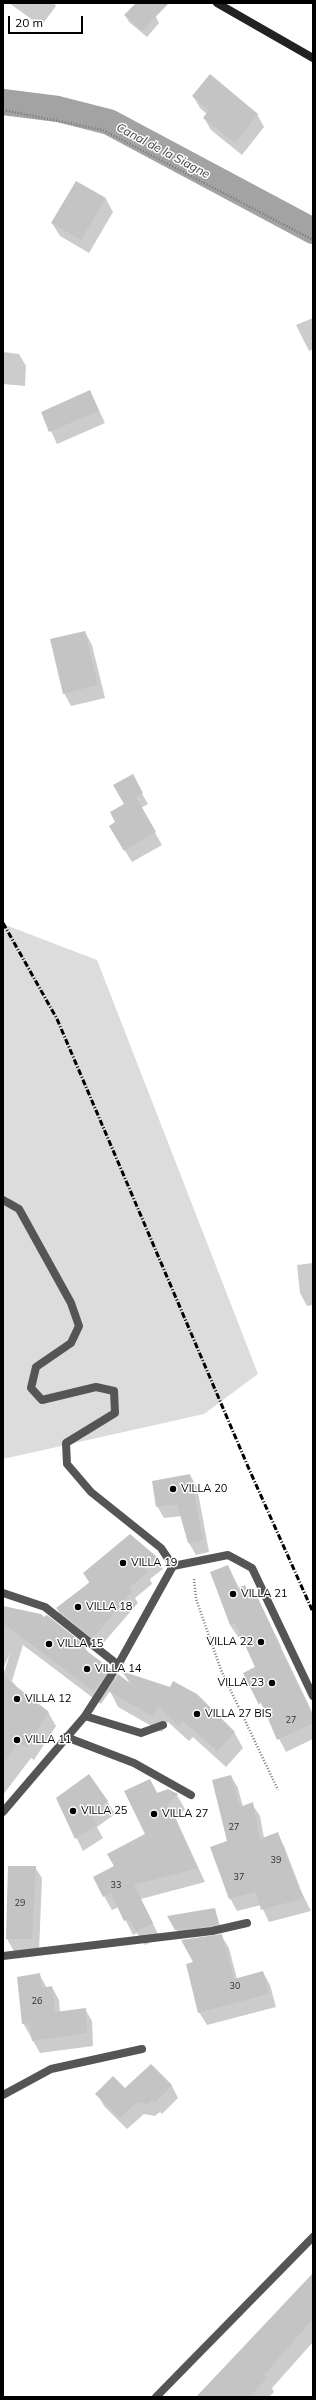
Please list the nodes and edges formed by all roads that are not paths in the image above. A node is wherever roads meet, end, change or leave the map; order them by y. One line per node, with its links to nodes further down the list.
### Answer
1 (217, 3): 2 (street)
2 (313, 58)
3 (3, 1200): 4 (street)
4 (173, 1566): 6 (street); 7 (street)
5 (3, 1593): 6 (street)
6 (118, 1665): 8 (street)
7 (313, 1696)
8 (85, 1716): 9 (street); 10 (street)
9 (163, 1725)
10 (66, 1737): 11 (street); 12 (street)
11 (191, 1795)
12 (3, 1812)
13 (247, 1923): 14 (street)
14 (3, 1956)
15 (142, 2048): 16 (street)
16 (3, 2095)
17 (313, 2238): 18 (street)
18 (156, 2397)

